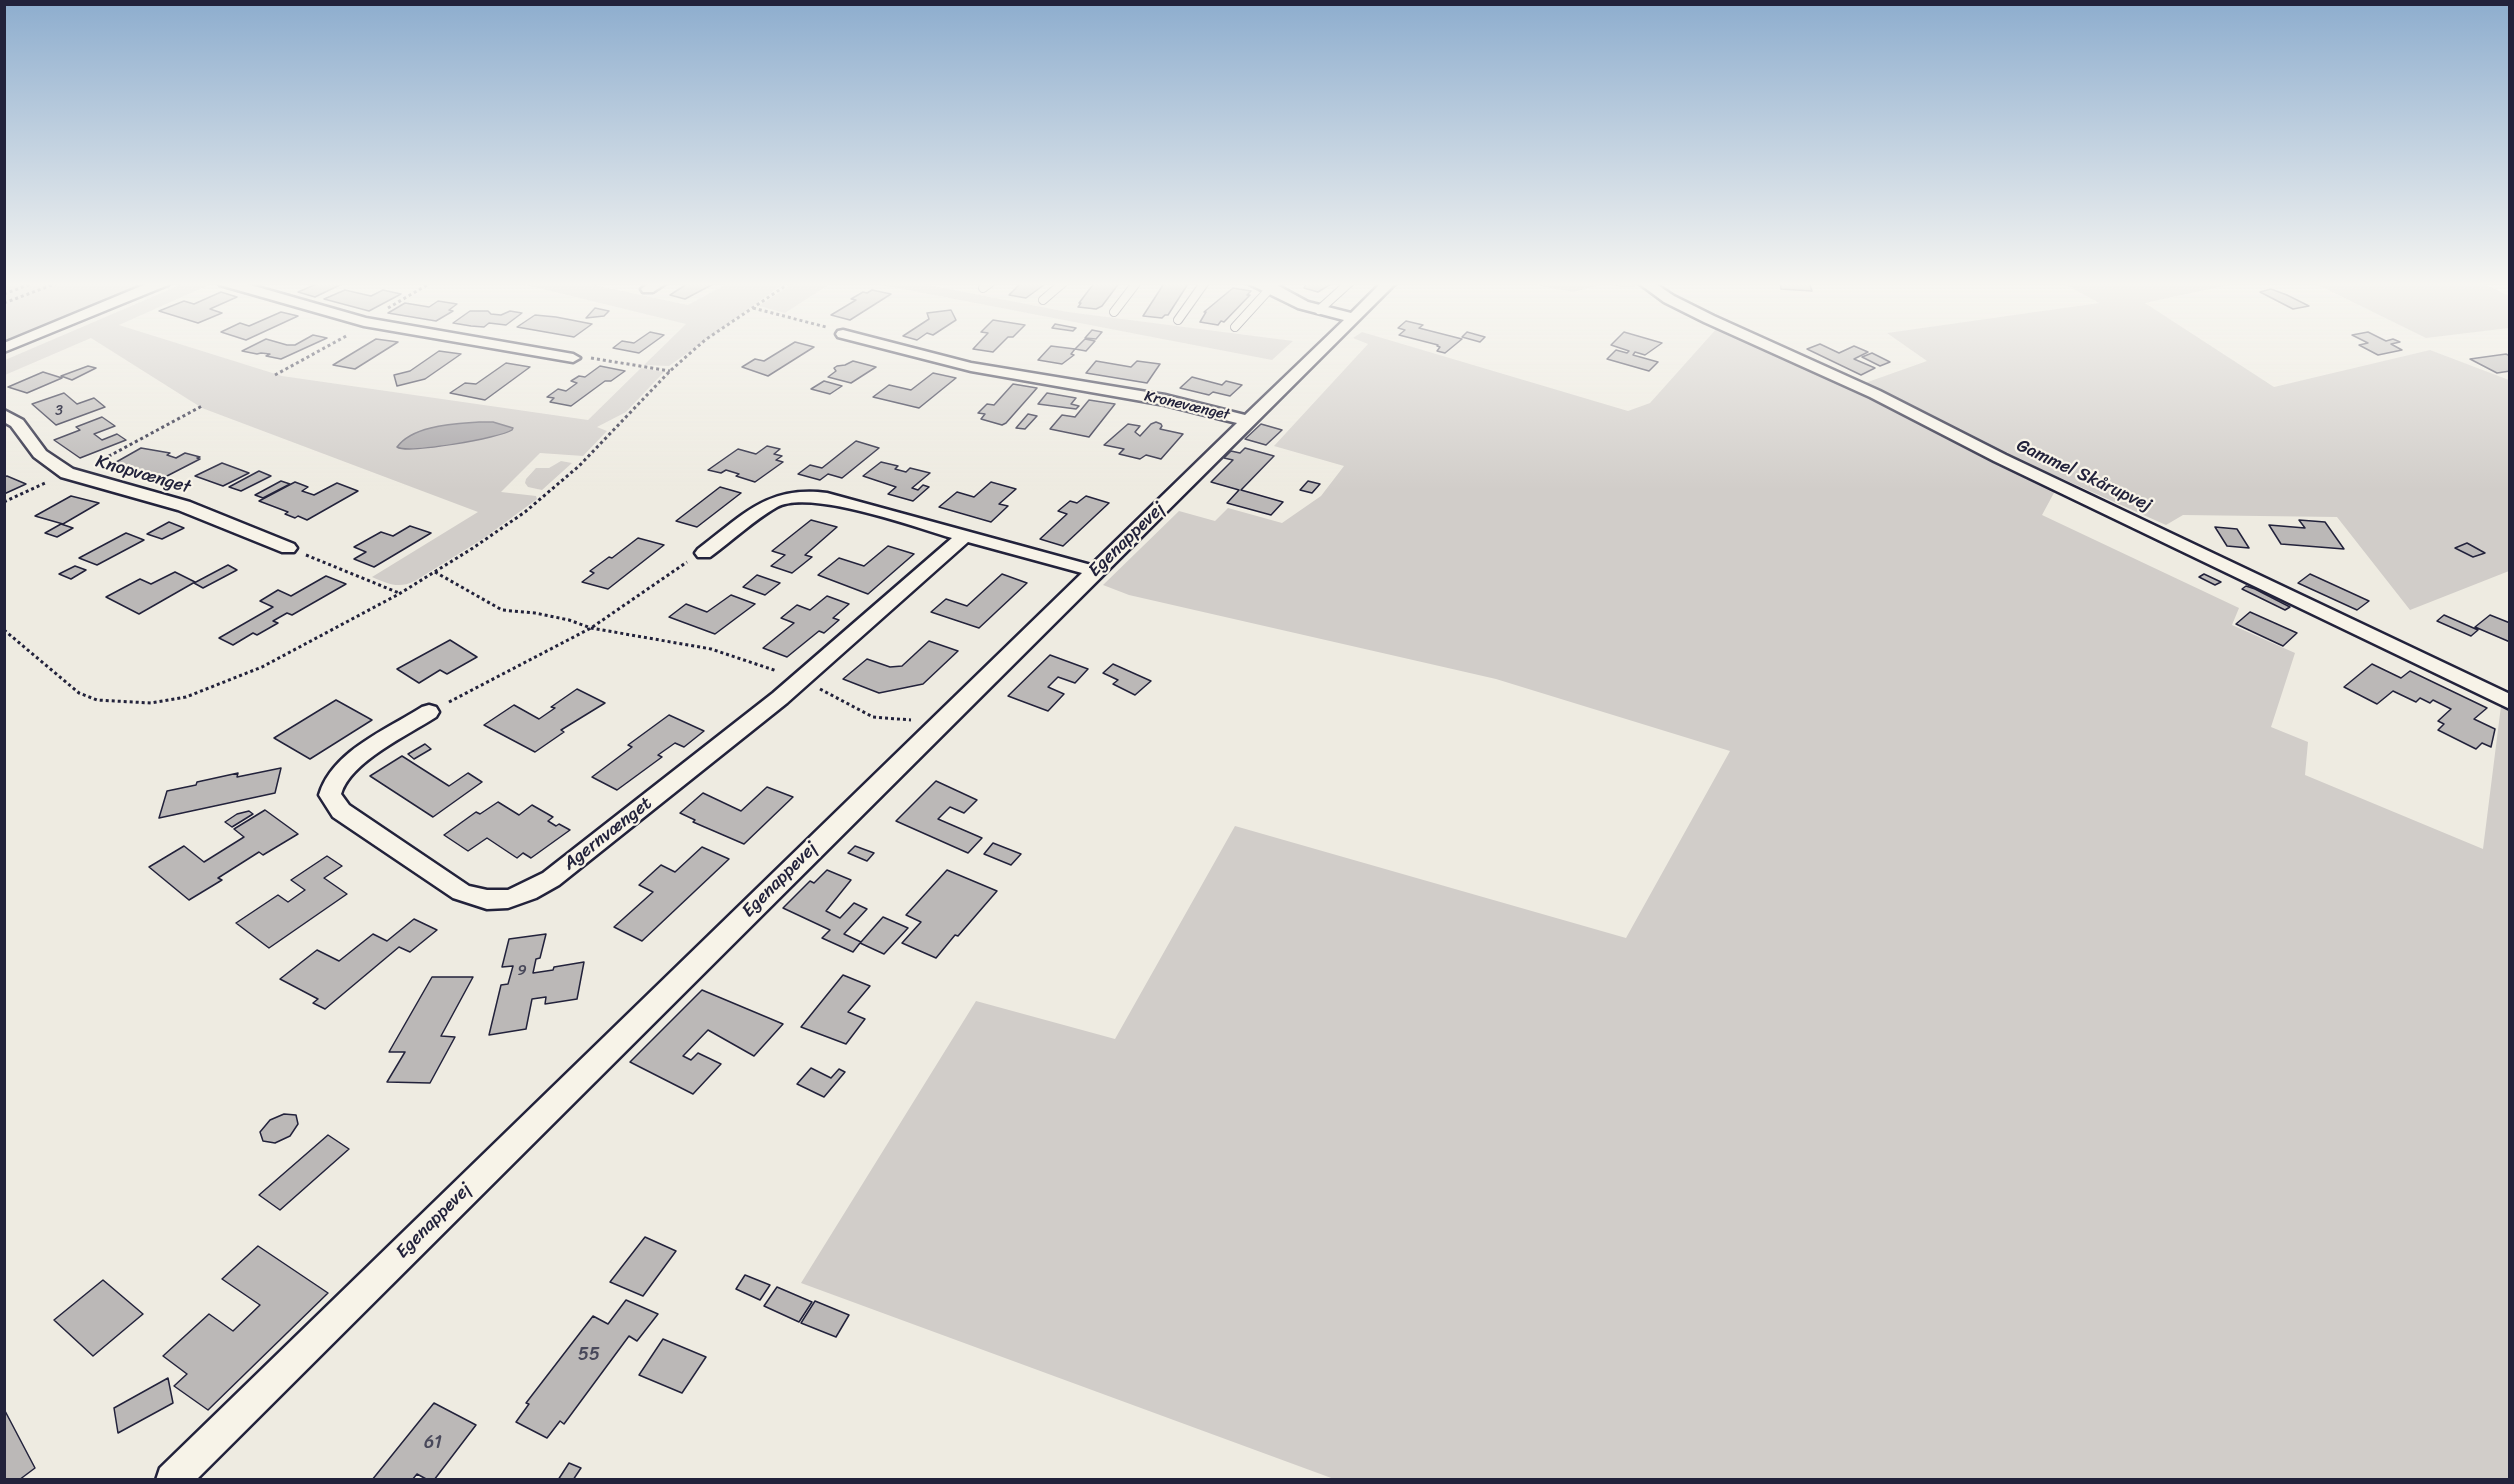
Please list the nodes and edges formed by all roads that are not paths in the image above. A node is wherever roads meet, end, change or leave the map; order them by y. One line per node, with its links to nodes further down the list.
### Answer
1 (534, 351): 5 (street)
2 (910, 351): 7 (street, Kronevænget)
3 (1320, 351): 7 (street, Egenappevej)
4 (1780, 351): 12 (street, Gammel Skårupvej)
5 (573, 358)
6 (4, 415): 9 (street, Knopvænget)
7 (1250, 421): 11 (street, Egenappevej)
8 (966, 536): 10 (street); 11 (street); 13 (street, Agernvænget)
9 (288, 548)
10 (704, 553)
11 (1094, 571): 14 (street, Egenappevej)
12 (2510, 702)
13 (429, 712)
14 (172, 1479)

